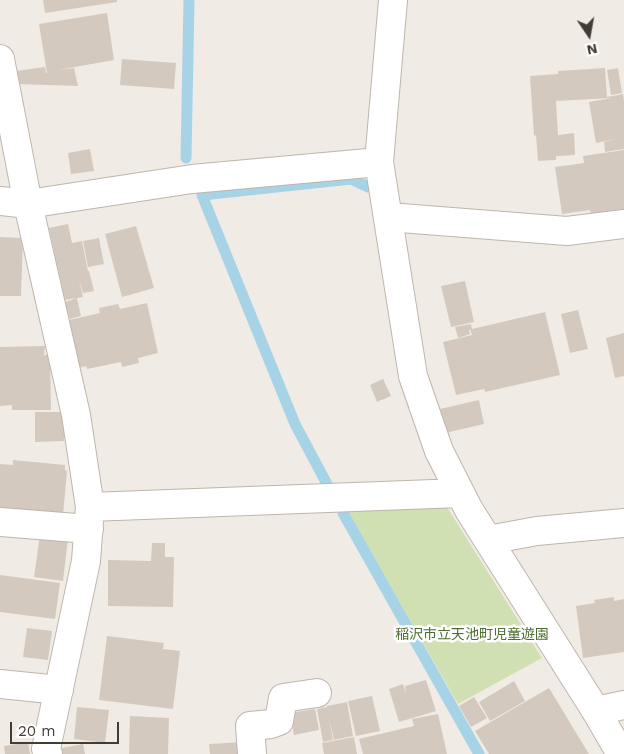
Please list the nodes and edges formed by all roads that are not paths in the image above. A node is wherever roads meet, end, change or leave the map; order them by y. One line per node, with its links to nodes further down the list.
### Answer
1 (393, 0): 3 (street)
2 (0, 59): 5 (street)
3 (379, 162): 5 (street); 6 (street)
4 (0, 202): 5 (street)
5 (28, 204): 9 (street)
6 (388, 217): 7 (street); 8 (street)
7 (624, 224)
8 (460, 493): 9 (street); 12 (street)
9 (90, 518): 10 (street); 14 (street)
10 (0, 522)
11 (624, 523): 12 (street)
12 (488, 540): 17 (street)
13 (0, 684): 14 (street)
14 (59, 690): 18 (street)
15 (317, 693): 19 (street)
16 (624, 705): 17 (street)
17 (596, 712): 20 (street)
18 (48, 754)
19 (252, 754)
20 (622, 754)

